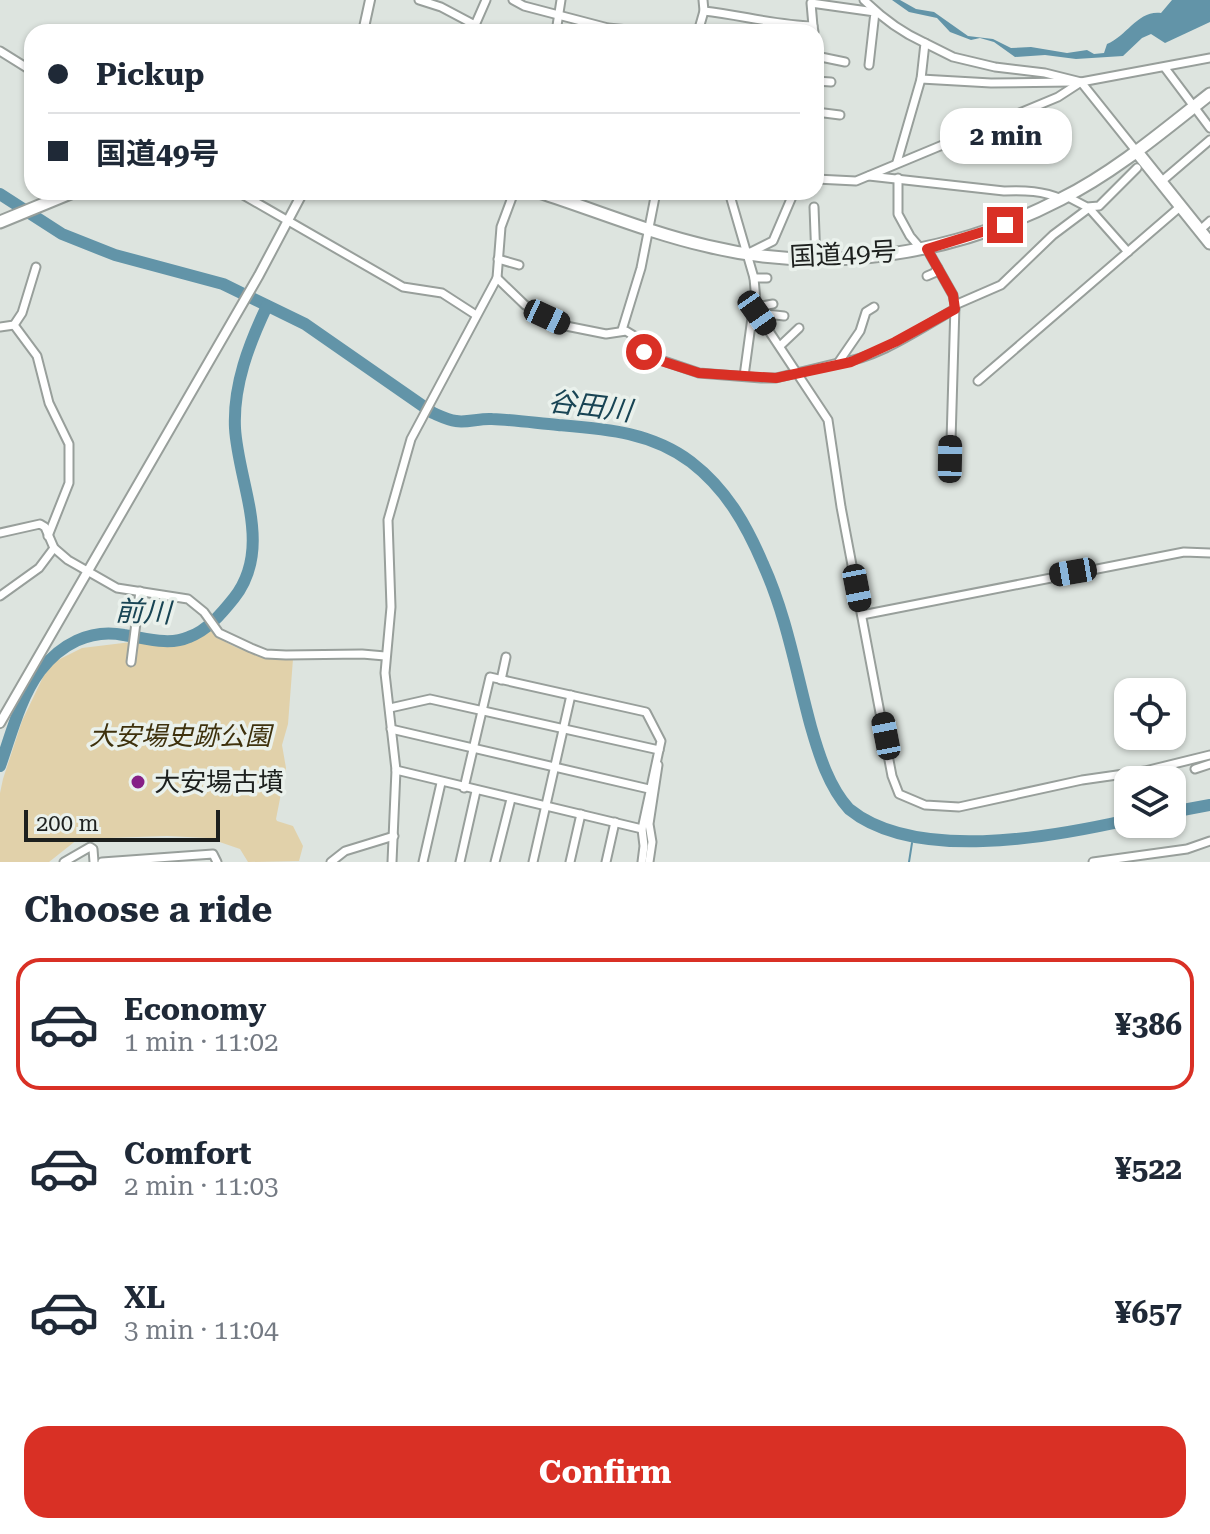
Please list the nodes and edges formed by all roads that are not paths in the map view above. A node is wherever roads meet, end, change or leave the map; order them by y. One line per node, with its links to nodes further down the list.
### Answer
1 (370, 0): 12 (street)
2 (419, 0): 13 (street)
3 (486, 0): 14 (street)
4 (513, 0): 11 (street)
5 (561, 0): 11 (street)
6 (703, 0): 9 (street)
7 (864, 0): 10 (street)
8 (820, 1): 10 (street); 19 (street)
9 (704, 11): 17 (street); 18 (street)
10 (875, 12): 20 (street); 25 (street)
11 (559, 15): 15 (street); 16 (street)
12 (365, 24)
13 (466, 24)
14 (476, 24)
15 (557, 24)
16 (593, 24)
17 (700, 24)
18 (776, 24)
19 (813, 24)
20 (925, 43): 28 (street); 31 (street)
21 (0, 51): 26 (street)
22 (824, 58): 24 (street)
23 (1210, 58): 27 (street)
24 (845, 62)
25 (869, 65)
26 (24, 66)
27 (1165, 68): 31 (street); 33 (street)
28 (921, 79): 31 (street); 39 (street)
29 (824, 82): 30 (street)
30 (831, 82)
31 (1081, 82): 38 (street); 39 (street)
32 (1210, 94): 33 (main road, 国道49号)
33 (1194, 107): 36 (street); 38 (main road, 国道49号)
34 (824, 113): 35 (street)
35 (840, 115)
36 (1210, 128)
37 (1210, 140): 44 (street)
38 (1137, 152): 44 (main road); 45 (main road, 国道49号)
39 (897, 162): 41 (street)
40 (1137, 168): 56 (street)
41 (866, 176): 42 (street); 43 (street)
42 (898, 178): 45 (street); 63 (street)
43 (824, 180)
44 (1162, 181): 54 (main road)
45 (1064, 198): 56 (street); 63 (main road, 国道49号)
46 (53, 200): 59 (main road)
47 (253, 200): 57 (street)
48 (299, 200): 57 (street)
49 (511, 200): 66 (street)
50 (563, 200): 60 (main road, 国道49号)
51 (654, 200): 60 (street)
52 (731, 200): 65 (street)
53 (791, 200): 65 (street)
54 (1181, 206): 61 (main road); 64 (street)
55 (814, 207): 67 (street)
56 (1089, 208): 64 (street); 78 (street)
57 (289, 220): 79 (street); 95 (street)
58 (1210, 221): 61 (street)
59 (0, 222)
60 (649, 228): 65 (main road, 国道49号); 84 (street)
61 (1200, 230): 62 (main road)
62 (1210, 243)
63 (924, 249): 67 (main road, 国道49号); 70 (street)
64 (1128, 252): 89 (street)
65 (747, 254): 67 (main road, 国道49号); 73 (street)
66 (498, 259): 68 (street); 72 (street)
67 (816, 260)
68 (519, 265)
69 (36, 267): 81 (street)
70 (938, 268): 71 (street); 78 (street)
71 (927, 276)
72 (497, 278): 79 (street); 84 (street)
73 (754, 278): 74 (street); 76 (street)
74 (767, 278)
75 (773, 304): 76 (street)
76 (756, 307): 80 (street); 85 (street); 88 (street)
77 (874, 307): 86 (street)
78 (955, 307): 86 (street); 90 (street)
79 (476, 315): 99 (street)
80 (784, 316)
81 (14, 325): 82 (street); 92 (street)
82 (0, 327)
83 (799, 328): 85 (street)
84 (622, 330): 88 (street)
85 (780, 346): 87 (street)
86 (838, 363): 87 (street)
87 (798, 373): 88 (street); 98 (street)
88 (744, 376)
89 (978, 381)
90 (950, 475)
91 (0, 533): 92 (street)
92 (48, 536): 93 (street)
93 (54, 548): 95 (street); 97 (street)
94 (1210, 553): 98 (street)
95 (86, 570): 96 (street); 106 (street)
96 (140, 591): 99 (street); 101 (street)
97 (0, 596)
98 (862, 615): 111 (street)
99 (385, 656): 104 (street)
100 (506, 657): 102 (street)
101 (131, 662)
102 (501, 680): 103 (street); 105 (street)
103 (571, 695): 108 (street); 110 (street)
104 (390, 708): 105 (street); 107 (street)
105 (482, 710): 108 (street); 109 (street)
106 (0, 723)
107 (391, 729): 109 (street); 115 (street)
108 (563, 729): 110 (street); 113 (street)
109 (472, 749): 113 (street); 117 (street)
110 (658, 754): 118 (street); 141 (street)
111 (1210, 755)
112 (1210, 764): 114 (street)
113 (555, 767): 118 (street); 121 (street)
114 (1195, 769)
115 (396, 770): 116 (street); 125 (street)
116 (441, 783): 117 (street); 134 (street)
117 (464, 788): 119 (street)
118 (649, 789): 124 (street)
119 (476, 791): 120 (street); 135 (street)
120 (511, 799): 121 (street); 136 (street)
121 (546, 806): 122 (street); 137 (street)
122 (581, 814): 123 (street); 138 (street)
123 (615, 822): 124 (street); 139 (street)
124 (642, 829): 140 (street)
125 (394, 836): 132 (street); 133 (street)
126 (1210, 841): 127 (street)
127 (1116, 860): 142 (street)
128 (64, 862): 129 (street)
129 (94, 862)
130 (102, 862): 131 (street)
131 (217, 862)
132 (331, 862)
133 (392, 862)
134 (423, 862)
135 (460, 862)
136 (495, 862)
137 (533, 862)
138 (570, 862)
139 (606, 862)
140 (642, 862)
141 (649, 862)
142 (1093, 862)

